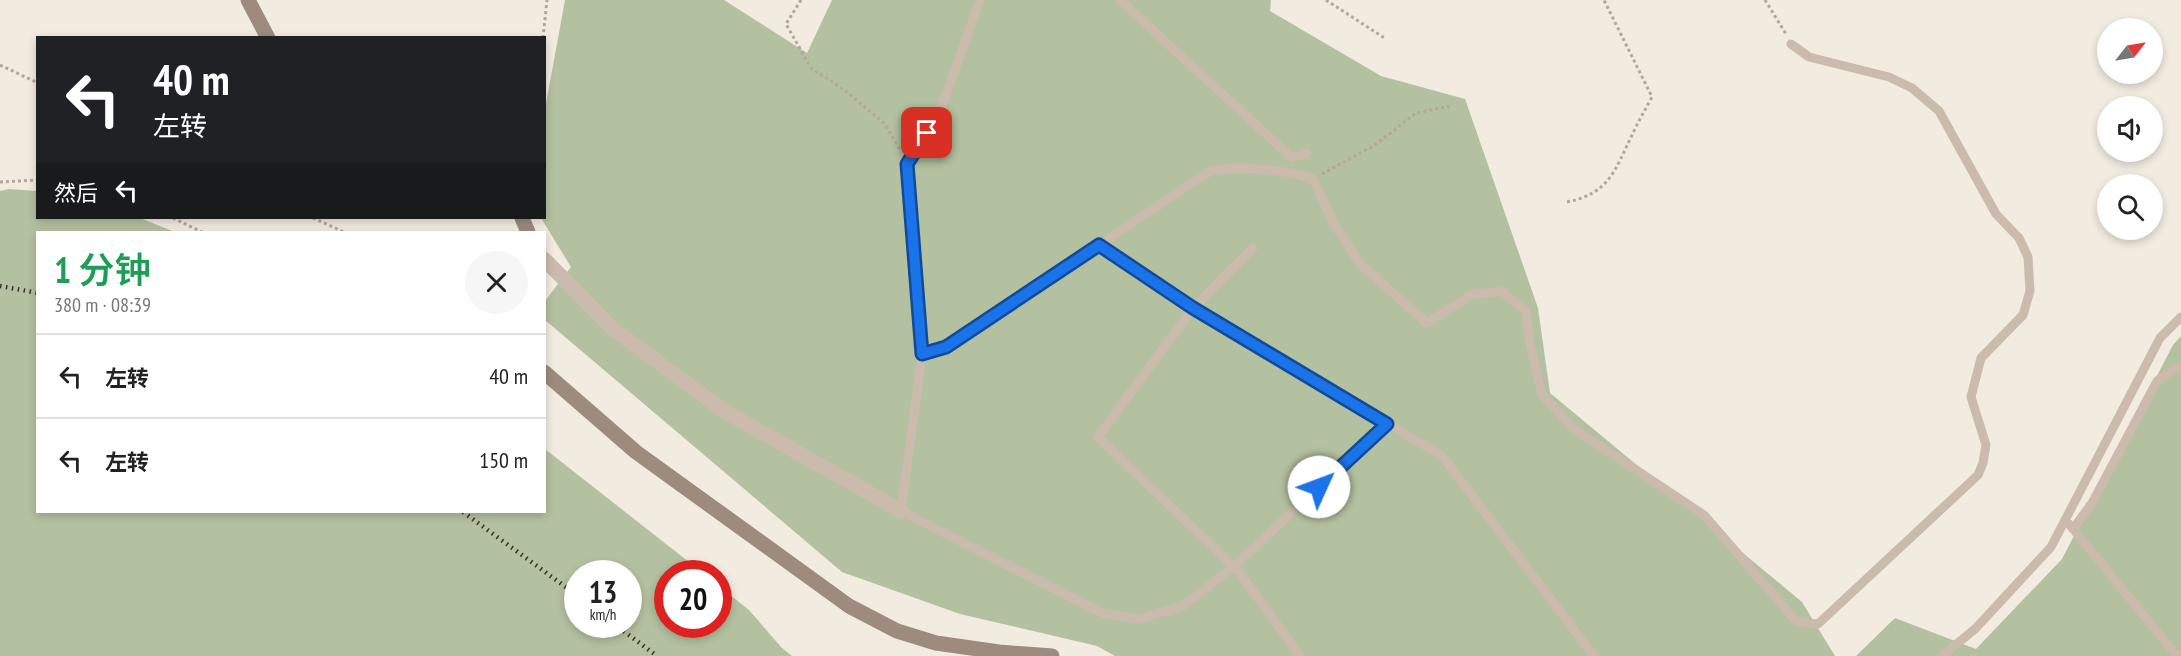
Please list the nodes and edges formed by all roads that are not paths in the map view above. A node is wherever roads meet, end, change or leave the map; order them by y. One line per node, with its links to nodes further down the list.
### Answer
1 (248, 0): 4 (street)
2 (980, 0): 12 (lane)
3 (1120, 0): 6 (lane)
4 (267, 36)
5 (1791, 44): 7 (lane)
6 (1306, 153)
7 (1099, 245): 10 (lane); 12 (lane)
8 (1253, 248): 10 (lane)
9 (546, 261): 16 (street)
10 (1193, 308): 15 (lane); 19 (lane)
11 (2181, 317): 17 (lane)
12 (922, 354): 16 (lane)
13 (2181, 368): 18 (lane)
14 (546, 374): 20 (street)
15 (1387, 424): 19 (lane); 22 (lane)
16 (901, 510): 19 (lane)
17 (2065, 520): 18 (lane); 23 (lane)
18 (2073, 529): 24 (lane)
19 (1233, 567): 21 (lane)
20 (1052, 656)
21 (1300, 656)
22 (1594, 656)
23 (1942, 656)
24 (2177, 656)

